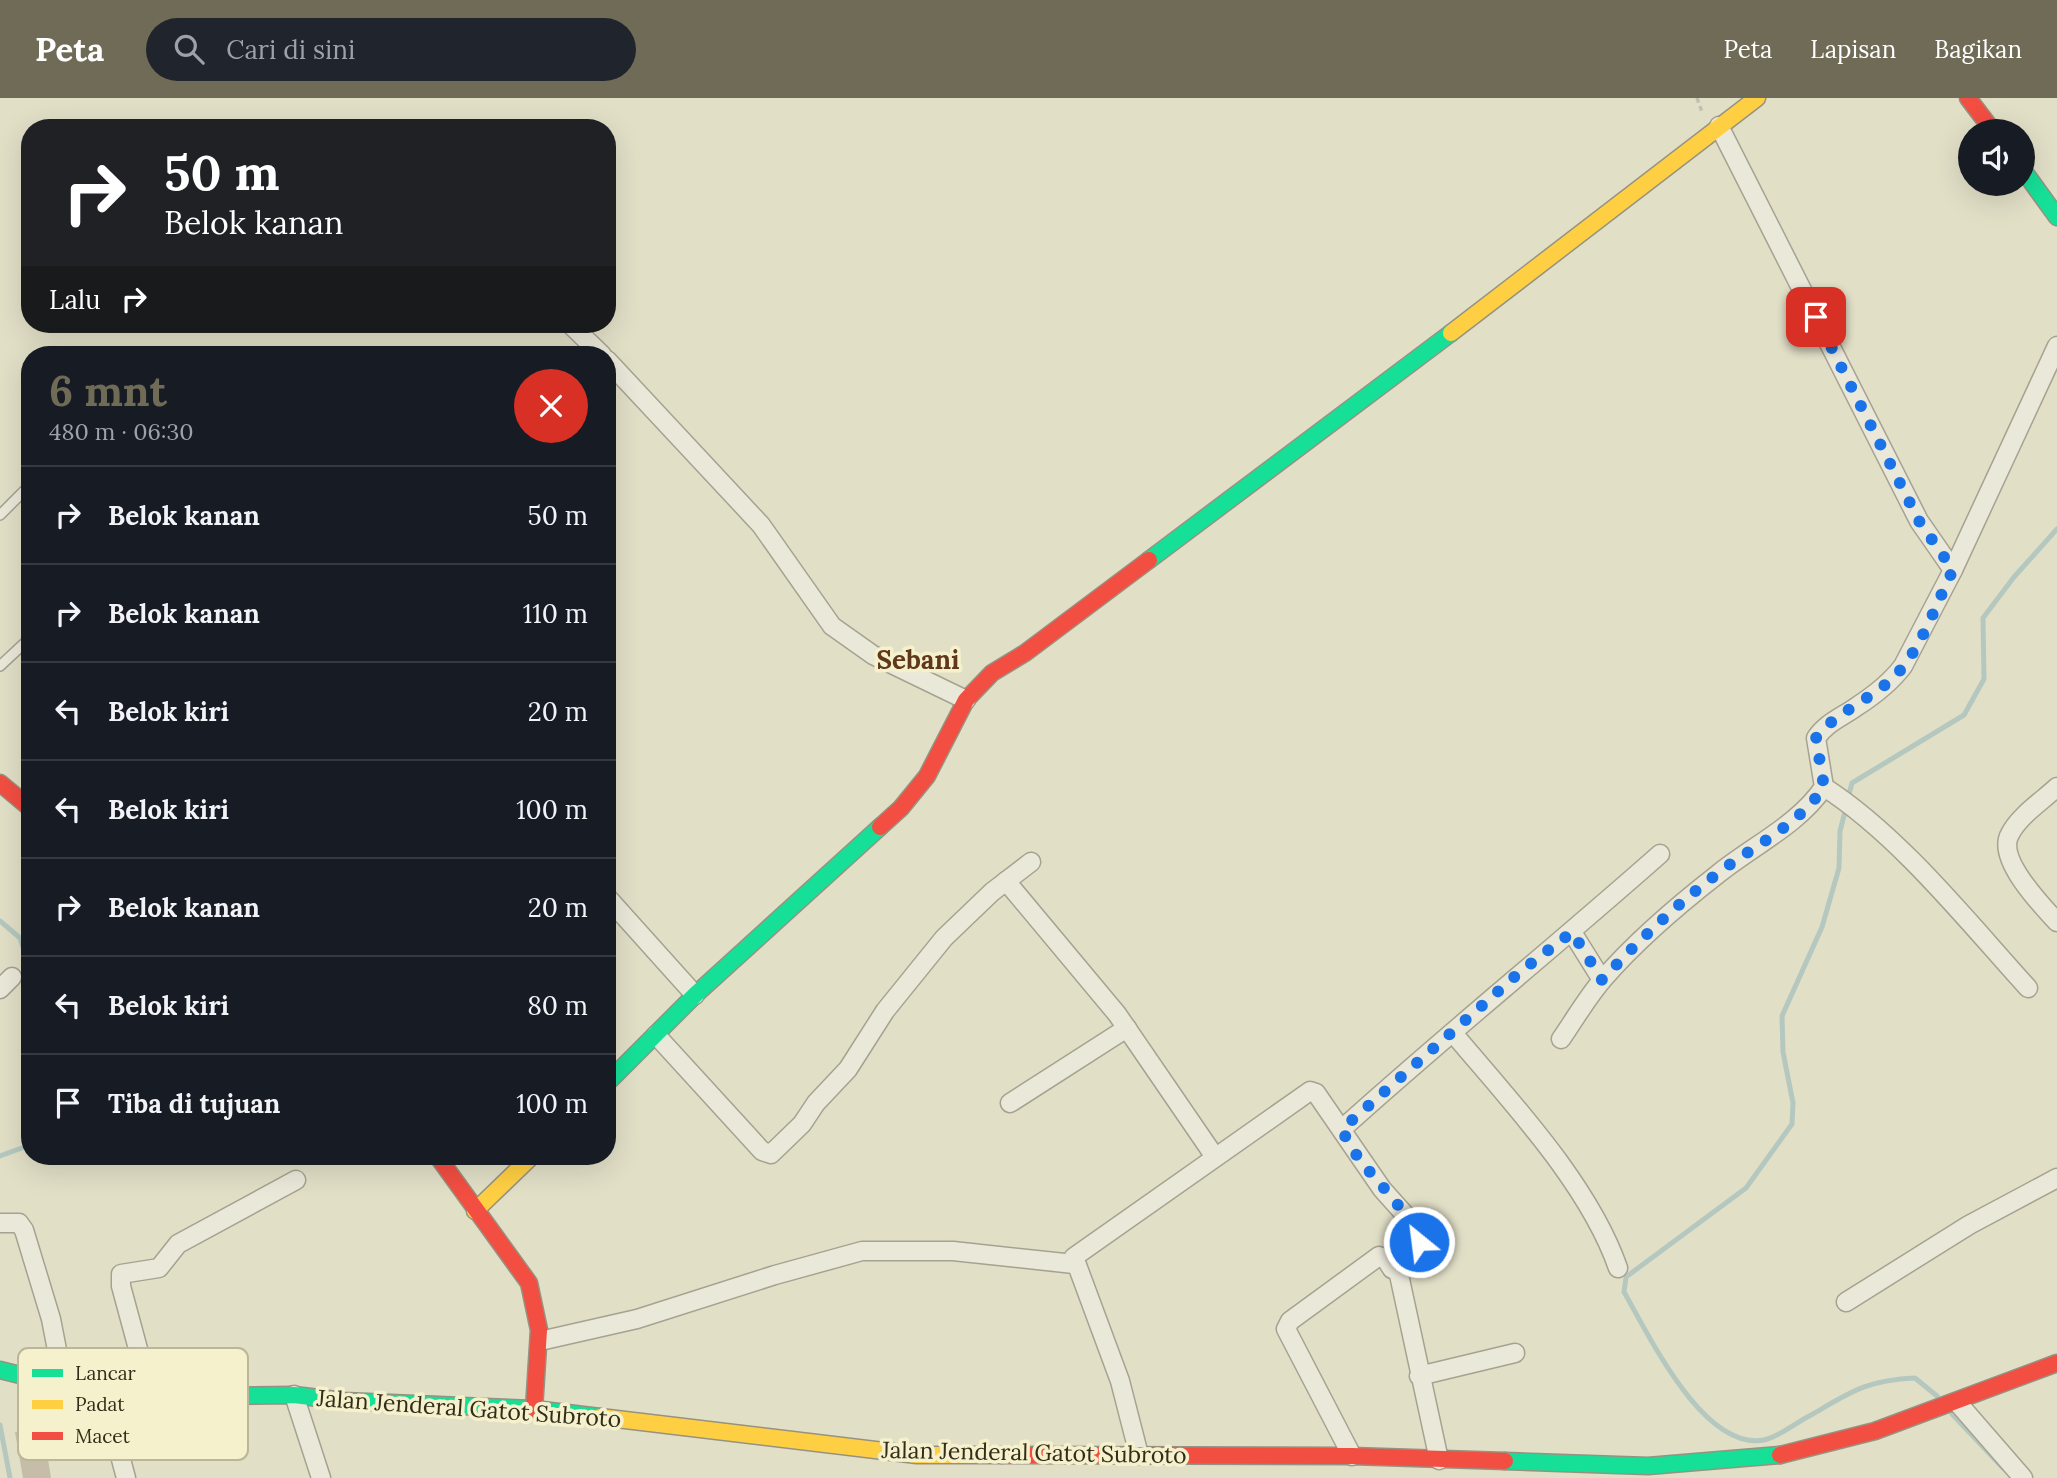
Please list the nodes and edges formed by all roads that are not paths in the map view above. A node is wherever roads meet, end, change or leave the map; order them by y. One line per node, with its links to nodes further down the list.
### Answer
1 (1756, 98): 4 (main road)
2 (1968, 98): 3 (main road)
3 (1984, 119)
4 (1719, 126): 13 (street); 16 (main road)
5 (2035, 187): 6 (main road)
6 (2057, 217)
7 (579, 333): 8 (street)
8 (593, 346)
9 (2057, 346): 13 (street)
10 (616, 370): 16 (street)
11 (21, 494): 12 (lane)
12 (0, 515)
13 (1953, 570): 19 (street)
14 (21, 646): 15 (lane)
15 (0, 666)
16 (966, 701): 29 (main road)
17 (0, 783): 20 (main road)
18 (2057, 787): 25 (street)
19 (1829, 790): 27 (street); 28 (street)
20 (21, 800)
21 (1660, 854): 26 (street)
22 (1031, 862): 23 (street)
23 (1006, 881): 30 (street); 32 (street)
24 (616, 907): 29 (street)
25 (2057, 922)
26 (1572, 932): 27 (street); 31 (street)
27 (1602, 980): 33 (street)
28 (2028, 989)
29 (695, 995): 32 (main road)
30 (1127, 1028): 35 (street); 37 (street)
31 (1453, 1033): 36 (street); 45 (street)
32 (656, 1035): 34 (main road)
33 (1561, 1039)
34 (616, 1074)
35 (1010, 1103)
36 (1342, 1129): 37 (street); 46 (street)
37 (1215, 1157): 44 (street)
38 (443, 1165): 42 (main road)
39 (523, 1165): 42 (main road)
40 (2057, 1178): 47 (street)
41 (296, 1180): 50 (street)
42 (475, 1211): 48 (main road)
43 (0, 1223): 49 (street)
44 (1074, 1264): 48 (street); 59 (street)
45 (1618, 1268)
46 (1398, 1270): 53 (street); 61 (street)
47 (1846, 1302)
48 (540, 1341): 57 (main road)
49 (57, 1348)
50 (138, 1348)
51 (1515, 1353): 53 (street)
52 (2057, 1363): 56 (main road, Jalan Jenderal Gatot Subroto)
53 (1419, 1376): 63 (street)
54 (293, 1395): 55 (main road, Jalan Jenderal Gatot Subroto); 57 (main road, Jalan Jenderal Gatot Subroto); 66 (street)
55 (248, 1396)
56 (1955, 1402): 60 (main road, Jalan Jenderal Gatot Subroto); 69 (street)
57 (534, 1409): 59 (main road, Jalan Jenderal Gatot Subroto)
58 (1162, 1454): 59 (main road, Jalan Jenderal Gatot Subroto); 61 (main road, Jalan Jenderal Gatot Subroto); 67 (street)
59 (1139, 1455)
60 (1784, 1455): 64 (main road, Jalan Jenderal Gatot Subroto); 68 (street)
61 (1352, 1456): 63 (main road, Jalan Jenderal Gatot Subroto)
62 (121, 1460): 65 (street)
63 (1439, 1460): 64 (main road, Jalan Jenderal Gatot Subroto)
64 (1481, 1470)
65 (126, 1478)
66 (321, 1478)
67 (1161, 1478)
68 (1780, 1478)
69 (2022, 1478)

